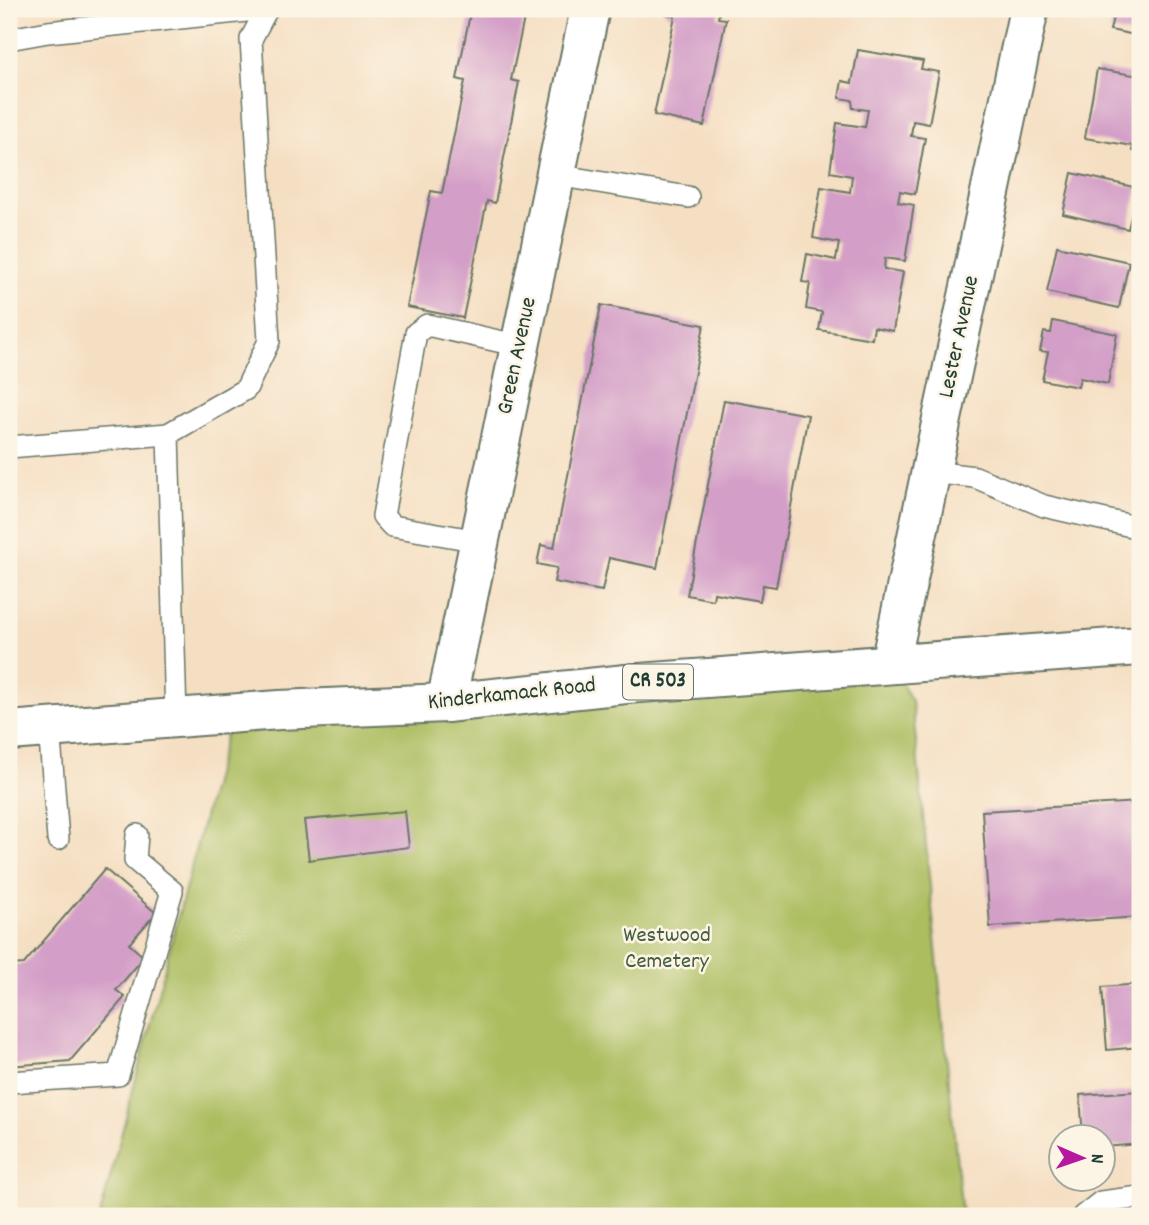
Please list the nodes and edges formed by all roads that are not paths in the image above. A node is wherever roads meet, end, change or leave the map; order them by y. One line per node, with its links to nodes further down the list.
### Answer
1 (266, 9): 4 (lane); 8 (lane)
2 (590, 9): 5 (street, Green Avenue)
3 (1029, 9): 10 (street, Lester Avenue)
4 (9, 39)
5 (556, 175): 6 (lane); 7 (street, Green Avenue)
6 (688, 197)
7 (520, 346): 12 (street, Green Avenue); 12 (lane)
8 (167, 434): 9 (lane); 16 (lane)
9 (9, 447)
10 (931, 472): 11 (lane); 14 (street, Lester Avenue)
11 (1140, 528)
12 (479, 541): 15 (street, Green Avenue)
13 (1140, 646): 14 (street, Kinderkamack Road / CR 503)
14 (890, 664): 15 (street, Kinderkamack Road / CR 503)
15 (446, 703): 16 (street, Kinderkamack Road / CR 503)
16 (176, 718): 17 (street, Kinderkamack Road / CR 503)
17 (50, 727): 18 (street, Kinderkamack Road / CR 503); 20 (lane)
18 (9, 731)
19 (137, 835): 21 (lane)
20 (58, 839)
21 (9, 1082)
22 (1140, 1197): 23 (lane)
23 (1083, 1216)

